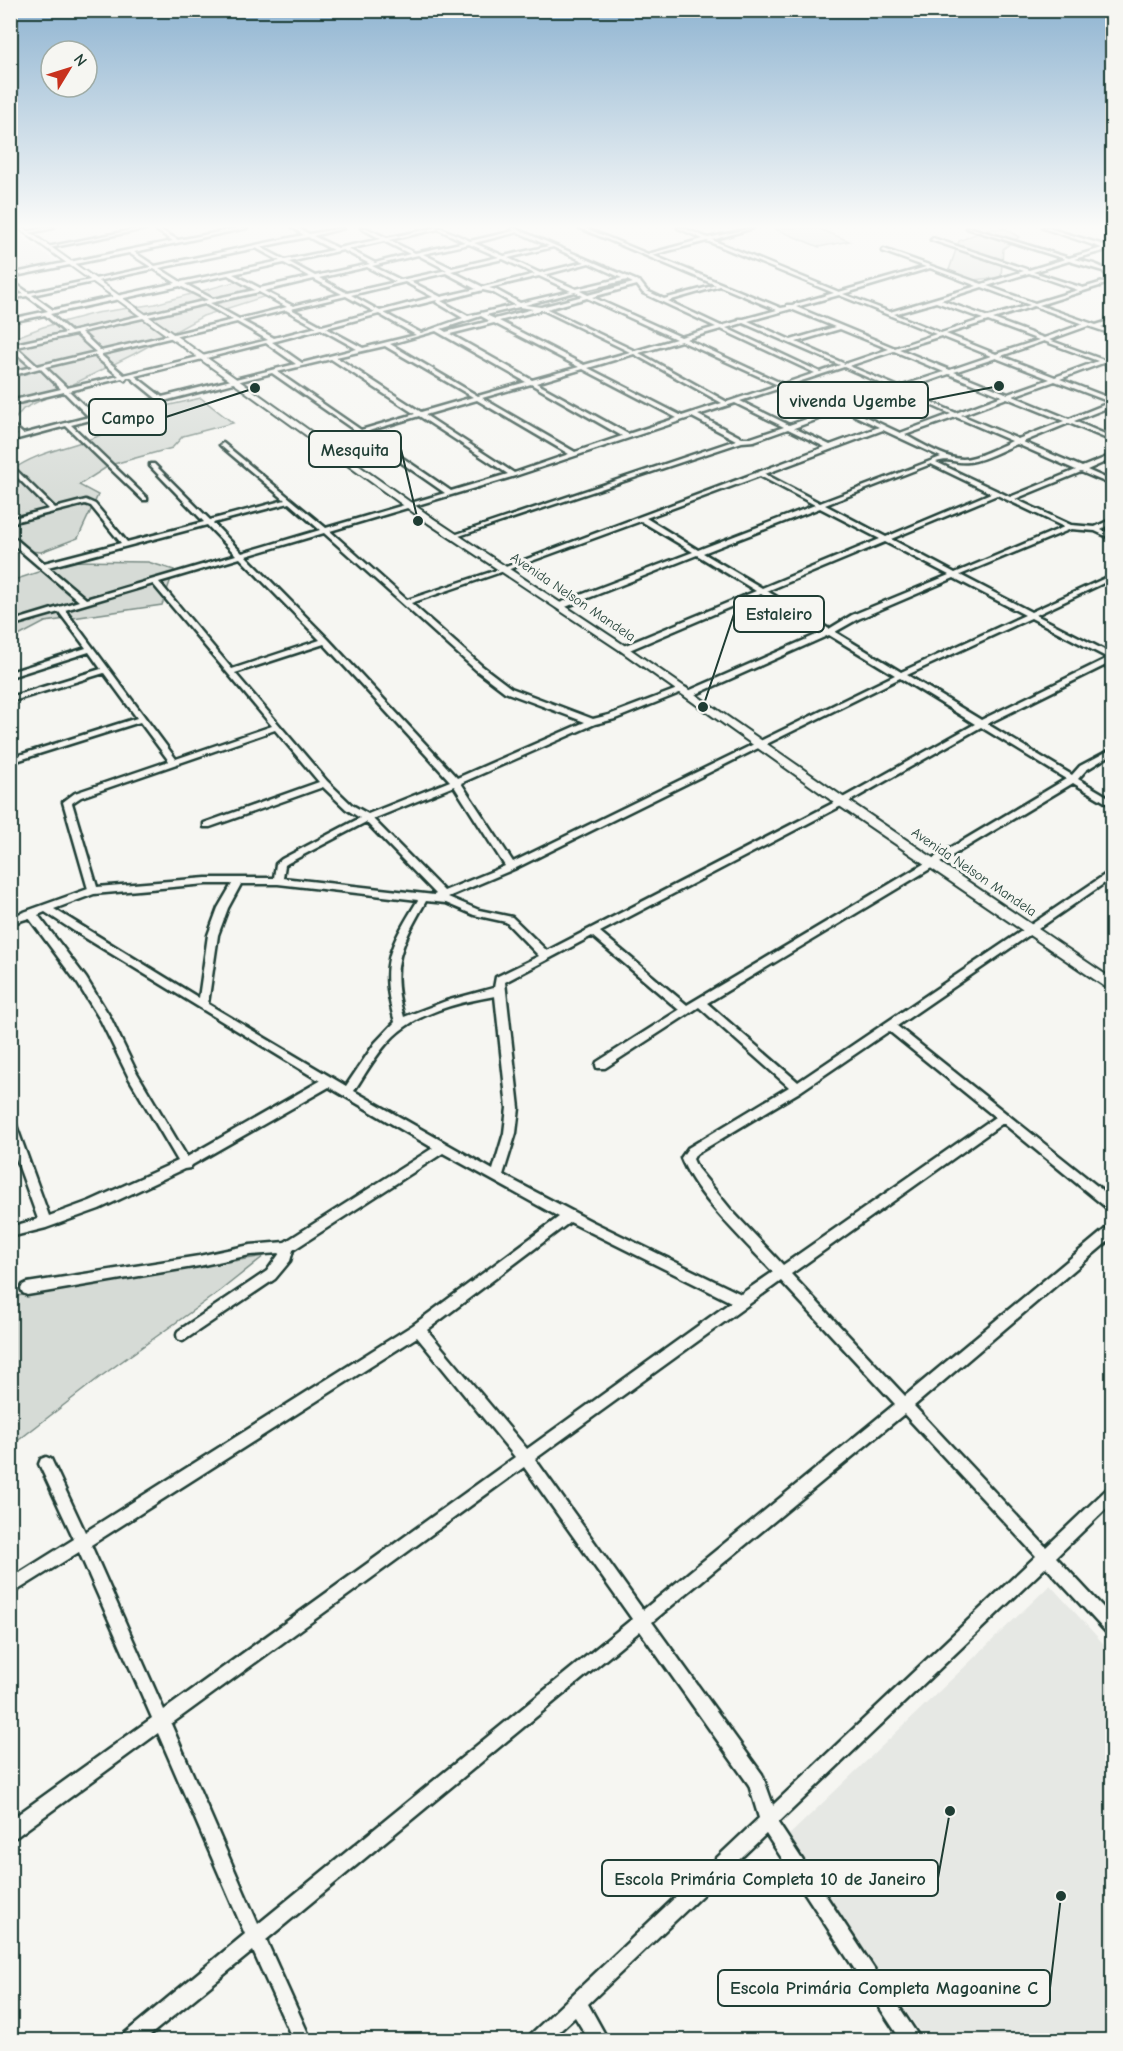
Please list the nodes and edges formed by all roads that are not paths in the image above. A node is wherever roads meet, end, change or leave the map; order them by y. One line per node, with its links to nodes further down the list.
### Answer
1 (62, 324): 28 (street)
2 (116, 324): 28 (street)
3 (155, 324): 33 (street, Avenida Nelson Mandela)
4 (227, 324): 33 (street)
5 (246, 324): 37 (street)
6 (314, 324): 25 (street)
7 (332, 324): 25 (street)
8 (400, 324): 32 (street)
9 (453, 324): 27 (street)
10 (483, 324): 30 (street)
11 (498, 324): 52 (street)
12 (575, 324): 43 (street)
13 (648, 324): 34 (street)
14 (716, 324): 24 (street)
15 (729, 324): 24 (street)
16 (749, 324): 38 (street)
17 (832, 324): 26 (street)
18 (914, 324): 31 (street)
19 (973, 324): 31 (street)
20 (1000, 324): 36 (street)
21 (1088, 324): 23 (street)
22 (1099, 324): 23 (street)
23 (1092, 325): 29 (street); 36 (street)
24 (721, 326): 34 (street); 58 (street)
25 (319, 327): 37 (street); 41 (street)
26 (840, 327): 38 (street); 42 (street)
27 (438, 330): 30 (street); 32 (street)
28 (74, 333): 40 (street); 44 (street)
29 (1113, 333)
30 (445, 334): 63 (street)
31 (941, 334): 42 (street); 45 (street)
32 (421, 335): 39 (street)
33 (173, 337): 44 (street); 47 (street, Avenida Nelson Mandela)
34 (679, 338): 43 (street); 65 (street)
35 (10, 339): 40 (street)
36 (1043, 340): 45 (street); 49 (street)
37 (270, 341): 47 (street); 50 (street)
38 (791, 342): 53 (street)
39 (384, 343): 41 (street); 69 (street)
40 (14, 346): 54 (street)
41 (361, 349): 46 (street)
42 (894, 350): 53 (street); 56 (street)
43 (632, 351): 52 (street); 74 (street)
44 (99, 354): 54 (street); 60 (street)
45 (996, 355): 56 (street); 61 (street)
46 (330, 356): 50 (street); 76 (street)
47 (204, 358): 59 (street); 62 (street, Avenida Nelson Mandela)
48 (1113, 358): 49 (street)
49 (1103, 361): 51 (street); 61 (street)
50 (300, 364): 55 (street)
51 (1113, 365)
52 (582, 366): 63 (street); 80 (street)
53 (844, 366): 58 (street); 67 (street)
54 (39, 367): 57 (street); 66 (street)
55 (272, 371): 62 (street); 86 (street)
56 (948, 372): 67 (street); 68 (street)
57 (10, 374)
58 (819, 374): 64 (street)
59 (132, 376): 60 (street); 70 (street)
60 (124, 378): 66 (street)
61 (1054, 378): 68 (street); 72 (street)
62 (234, 380): 70 (street); 114 (street, Avenida Nelson Mandela)
63 (530, 382): 69 (street); 89 (street)
64 (790, 383): 65 (street); 75 (street)
65 (782, 385): 71 (street)
66 (65, 390): 73 (street); 79 (street)
67 (897, 390): 75 (street); 78 (street)
68 (1006, 396): 78 (street); 81 (street)
69 (476, 397): 76 (street); 96 (street)
70 (161, 399): 79 (street)
71 (735, 401): 74 (street); 84 (street)
72 (1113, 402): 81 (street)
73 (10, 403)
74 (727, 404): 77 (street)
75 (844, 407): 84 (street); 85 (street)
76 (417, 414): 86 (street); 103 (street)
77 (693, 415): 80 (street); 92 (street)
78 (954, 415): 87 (street); 93 (street)
79 (93, 417): 82 (street)
80 (681, 418): 89 (street)
81 (1068, 421): 91 (street); 93 (street)
82 (67, 424): 88 (street); 110 (street)
83 (10, 425): 88 (street)
84 (789, 427): 92 (street); 95 (street)
85 (885, 427): 87 (street); 95 (street)
86 (359, 432): 109 (street)
87 (900, 435): 97 (street)
88 (22, 436): 90 (street)
89 (627, 436): 96 (street)
90 (10, 439)
91 (1113, 439)
92 (741, 440): 124 (street)
93 (1017, 442): 97 (street); 102 (street)
94 (223, 445): 112 (street)
95 (831, 448): 104 (street)
96 (574, 454): 103 (street)
97 (946, 457): 99 (street)
98 (1113, 457): 102 (street)
99 (931, 462): 108 (street); 113 (street)
100 (152, 465): 118 (street)
101 (10, 466): 105 (street)
102 (1083, 470): 107 (street); 111 (street)
103 (513, 475): 109 (street)
104 (762, 475): 113 (street); 116 (street)
105 (21, 478): 106 (street); 115 (street)
106 (10, 481)
107 (1113, 483)
108 (996, 493): 111 (street); 126 (street)
109 (451, 494): 114 (street)
110 (145, 499)
111 (1010, 499): 120 (street)
112 (291, 501): 118 (street); 122 (street)
113 (819, 505): 126 (street); 128 (street)
114 (411, 507): 122 (street); 124 (street, Avenida Nelson Mandela)
115 (53, 509): 117 (street); 127 (street)
116 (641, 518): 128 (street); 131 (street)
117 (10, 521)
118 (208, 521): 127 (street); 129 (street)
119 (1113, 521): 121 (street)
120 (1070, 527): 121 (street); 132 (street)
121 (1096, 529): 125 (street)
122 (327, 532): 129 (street); 137 (street)
123 (10, 536): 130 (street)
124 (454, 536): 131 (street, Avenida Nelson Mandela)
125 (1113, 537)
126 (884, 539): 132 (street); 135 (street)
127 (124, 543): 130 (street)
128 (699, 553): 135 (street); 138 (street)
129 (241, 556): 134 (street); 143 (street)
130 (42, 566): 136 (street)
131 (505, 569): 137 (street); 138 (street, Avenida Nelson Mandela)
132 (954, 576): 140 (street); 142 (street)
133 (1113, 578): 140 (street)
134 (155, 582): 136 (street); 148 (street)
135 (761, 590): 142 (street); 145 (street)
136 (85, 603): 139 (street)
137 (405, 603): 154 (street)
138 (560, 606): 145 (street, Avenida Nelson Mandela)
139 (61, 610): 141 (street); 144 (street)
140 (1031, 614): 146 (street); 149 (street)
141 (10, 624)
142 (831, 631): 149 (street); 151 (street)
143 (325, 641): 148 (street); 162 (street)
144 (91, 649): 147 (street); 150 (street)
145 (624, 649): 151 (street, Avenida Nelson Mandela)
146 (1113, 658): 155 (street)
147 (106, 670): 152 (street); 153 (street)
148 (230, 672): 156 (street)
149 (903, 674): 155 (street); 157 (street)
150 (10, 675)
151 (686, 692): 154 (street); 157 (street, Avenida Nelson Mandela)
152 (10, 700)
153 (142, 719): 159 (street); 160 (street)
154 (592, 722): 162 (street)
155 (983, 723): 161 (street); 164 (street)
156 (277, 727): 160 (street); 163 (street)
157 (762, 744): 164 (street, Avenida Nelson Mandela); 169 (street)
158 (1113, 752): 161 (street)
159 (10, 761)
160 (174, 762): 173 (street)
161 (1073, 779): 165 (street); 168 (street)
162 (456, 782): 166 (street); 169 (street)
163 (324, 783): 166 (street); 167 (street)
164 (842, 802): 168 (street, Avenida Nelson Mandela); 180 (street)
165 (1113, 802)
166 (367, 818): 172 (street); 174 (street)
167 (207, 825)
168 (934, 863): 179 (street, Avenida Nelson Mandela); 184 (street)
169 (511, 867): 174 (street)
170 (1113, 874): 179 (street)
171 (239, 880): 172 (street); 173 (street); 185 (street)
172 (278, 881): 175 (street)
173 (93, 891): 176 (street)
174 (441, 896): 175 (street); 181 (street)
175 (424, 897): 187 (street)
176 (46, 908): 177 (street); 185 (street)
177 (32, 914): 178 (street); 196 (street)
178 (10, 921)
179 (1033, 930): 182 (street, Avenida Nelson Mandela); 188 (street)
180 (594, 933): 181 (street); 186 (street)
181 (546, 957): 183 (street)
182 (1113, 985)
183 (500, 991): 187 (street); 197 (street)
184 (700, 1002): 186 (street); 191 (street)
185 (202, 1005): 190 (street)
186 (686, 1010): 189 (street)
187 (401, 1024): 192 (street)
188 (890, 1026): 191 (street); 193 (street)
189 (601, 1065)
190 (328, 1082): 192 (street); 196 (street)
191 (797, 1088): 204 (street)
192 (347, 1093): 195 (street)
193 (1003, 1117): 198 (street); 204 (street)
194 (10, 1125): 200 (street)
195 (442, 1148): 197 (street); 203 (street)
196 (186, 1165): 200 (street)
197 (496, 1178): 199 (street)
198 (1113, 1204)
199 (568, 1216): 206 (street); 207 (street)
200 (46, 1223): 202 (street)
201 (1113, 1231): 209 (street)
202 (10, 1232)
203 (287, 1247): 205 (street); 208 (street)
204 (782, 1273): 206 (street); 209 (street)
205 (27, 1289)
206 (742, 1301): 210 (street)
207 (418, 1329): 210 (street); 213 (street)
208 (183, 1335)
209 (906, 1404): 214 (street); 216 (street)
210 (526, 1459): 216 (street); 218 (street)
211 (45, 1464): 213 (street)
212 (1113, 1494): 214 (street)
213 (82, 1540): 215 (street); 218 (street)
214 (1047, 1558): 217 (street); 219 (street)
215 (10, 1588)
216 (643, 1619): 219 (street); 221 (street)
217 (1113, 1628)
218 (161, 1721): 220 (street); 221 (street)
219 (768, 1824): 222 (street); 227 (street)
220 (10, 1831)
221 (255, 1938): 223 (street); 224 (street)
222 (576, 2002): 225 (street); 226 (street)
223 (130, 2040)
224 (302, 2040)
225 (537, 2040)
226 (599, 2040)
227 (911, 2040)

